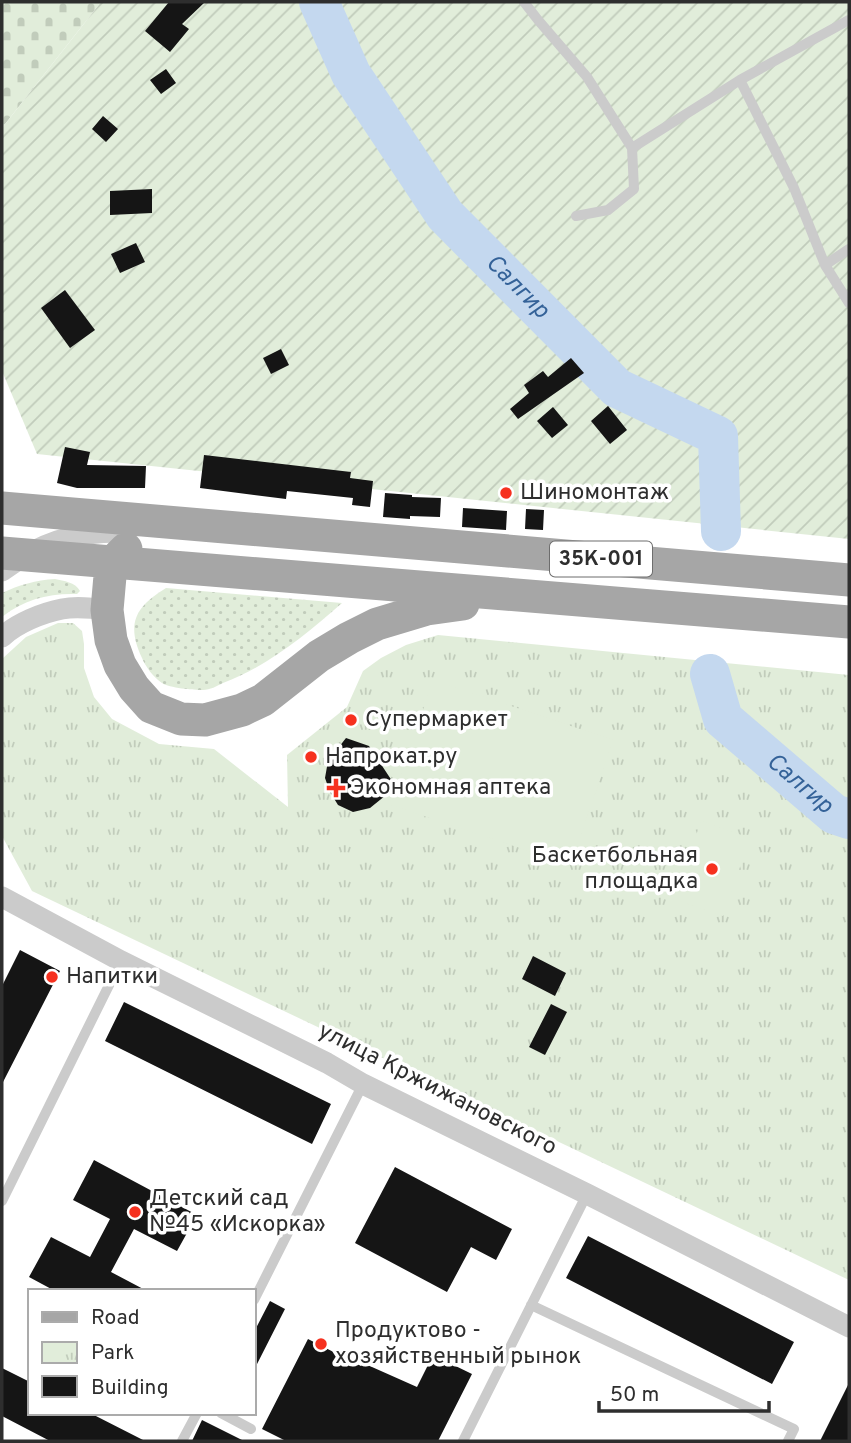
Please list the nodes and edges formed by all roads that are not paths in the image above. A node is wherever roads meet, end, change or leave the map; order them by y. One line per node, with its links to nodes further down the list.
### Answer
1 (524, 2): 4 (lane)
2 (849, 20): 3 (lane)
3 (740, 80): 4 (lane); 7 (lane)
4 (632, 148): 5 (lane)
5 (576, 216)
6 (849, 249): 7 (lane)
7 (825, 265): 8 (lane)
8 (849, 303)
9 (2, 508): 11 (main road, 35К-001)
10 (175, 536): 11 (main road); 12 (street); 13 (main road)
11 (354, 538): 14 (main road, 35К-001)
12 (9, 560): 13 (main road, 35К-001)
13 (113, 563): 15 (main road, 35К-001); 16 (main road)
14 (849, 580)
15 (514, 596): 16 (main road); 17 (main road, 35К-001)
16 (107, 610): 18 (street)
17 (849, 622)
18 (2, 637)
19 (2, 897): 20 (street, улица Кржижановского)
20 (121, 961): 21 (street, улица Кржижановского); 22 (lane)
21 (363, 1084): 23 (street, улица Кржижановского); 25 (lane)
22 (6, 1184): 24 (lane)
23 (587, 1194): 26 (lane); 27 (street, улица Кржижановского)
24 (2, 1201)
25 (256, 1296)
26 (531, 1305): 32 (lane); 33 (lane)
27 (849, 1327)
28 (196, 1415): 31 (lane)
29 (225, 1415): 30 (lane)
30 (251, 1429)
31 (183, 1441)
32 (463, 1441)
33 (788, 1441)

